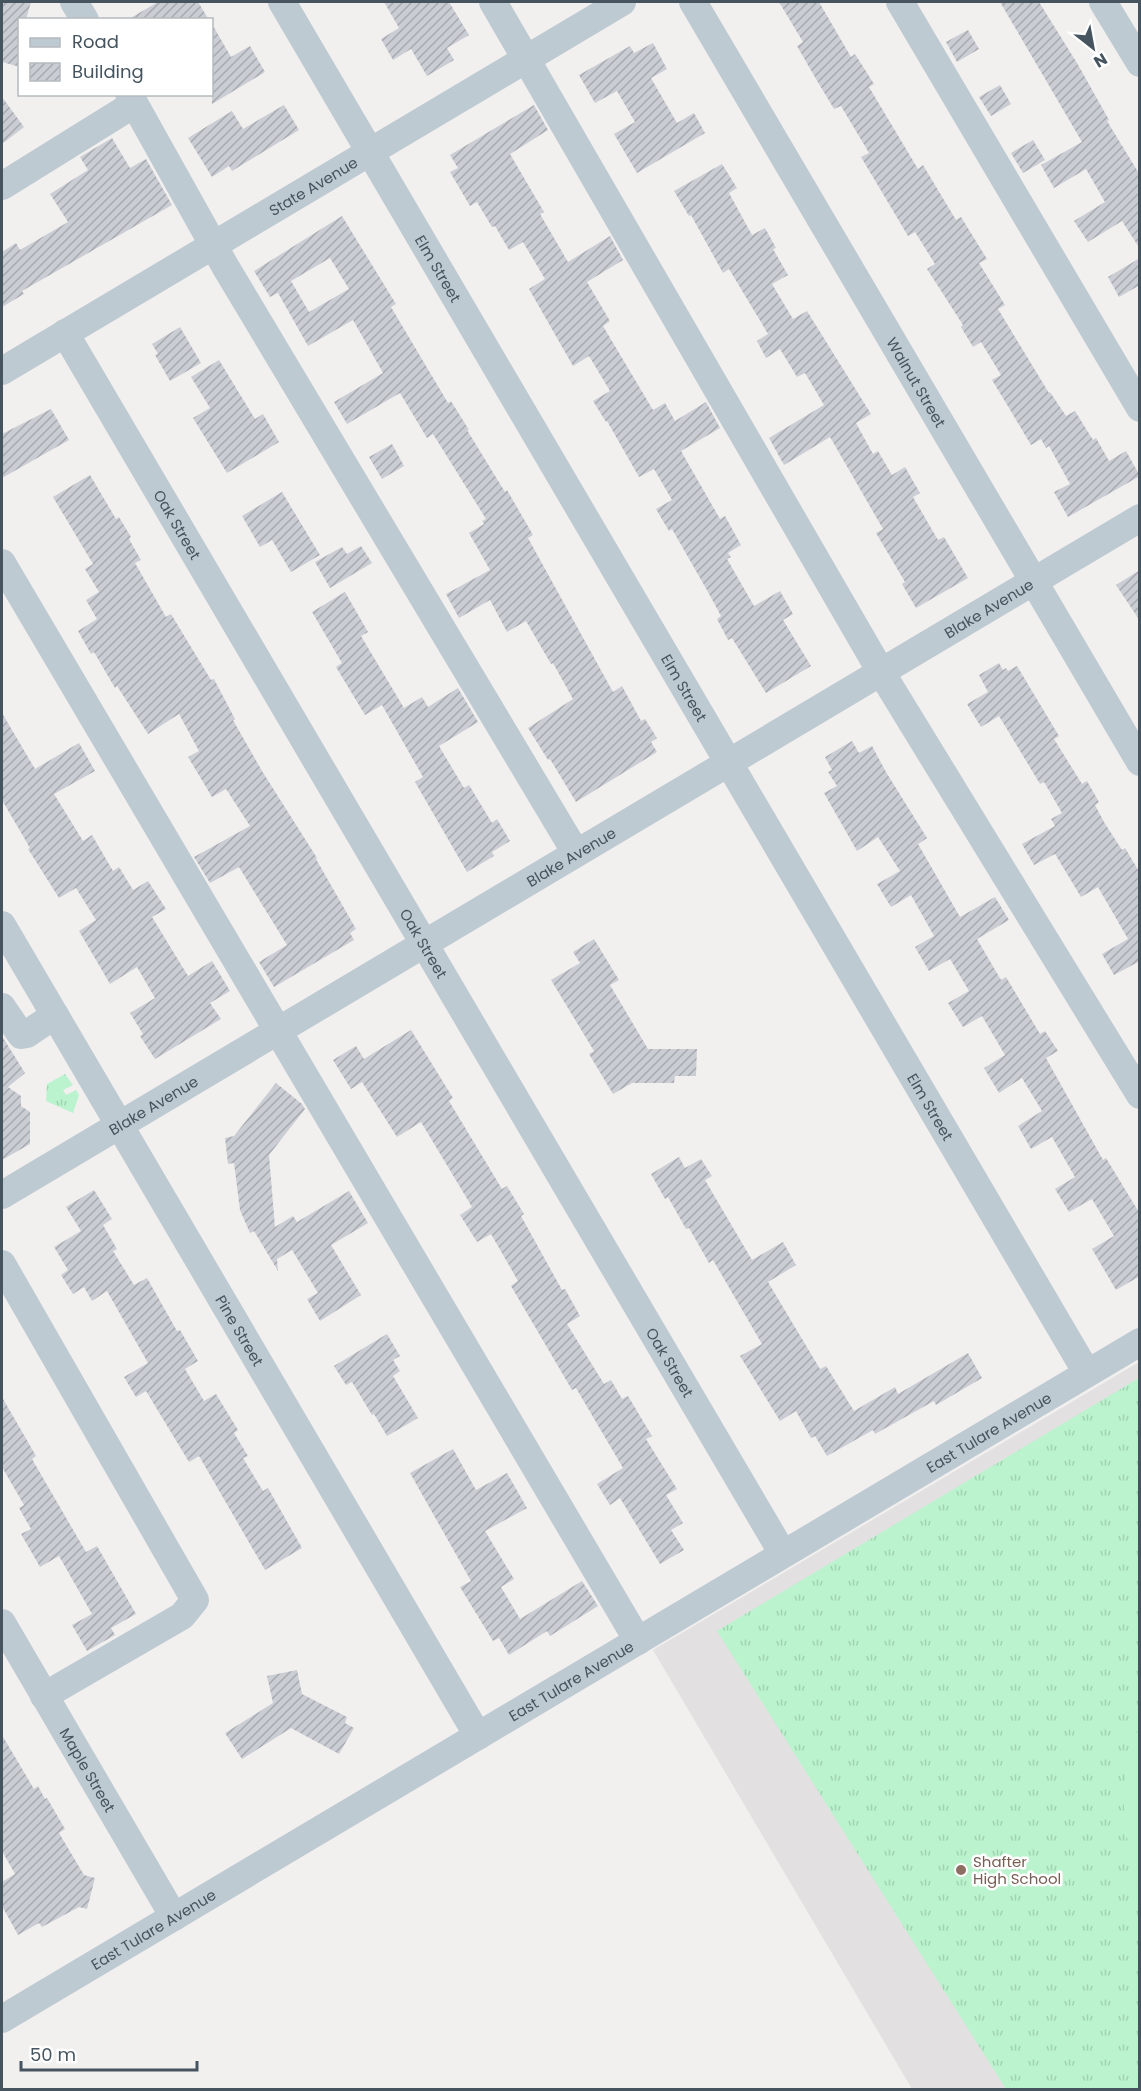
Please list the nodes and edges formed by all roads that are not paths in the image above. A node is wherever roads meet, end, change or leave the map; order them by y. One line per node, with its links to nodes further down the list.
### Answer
1 (74, 2): 8 (street)
2 (282, 2): 12 (street, Elm Street)
3 (493, 2): 9 (street)
4 (622, 2): 9 (street, State Avenue)
5 (693, 2): 20 (street, Walnut Street)
6 (900, 2): 17 (street)
7 (1103, 2): 10 (street)
8 (84, 18)
9 (526, 58): 12 (street, State Avenue); 21 (street)
10 (1140, 63)
11 (131, 99): 13 (street); 14 (street)
12 (370, 152): 14 (street, State Avenue); 22 (street, Elm Street)
13 (2, 186)
14 (213, 245): 15 (street, State Avenue); 24 (street)
15 (65, 333): 16 (street, State Avenue); 26 (street, Oak Street)
16 (2, 371)
17 (1140, 408)
18 (1140, 518): 20 (street, Blake Avenue)
19 (2, 563): 29 (street)
20 (1033, 581): 21 (street, Blake Avenue); 23 (street, Walnut Street)
21 (881, 672): 22 (street, Blake Avenue); 30 (street)
22 (729, 762): 24 (street, Blake Avenue); 35 (street, Elm Street)
23 (1140, 762)
24 (576, 853): 26 (street, Blake Avenue)
25 (2, 925): 28 (street, Pine Street)
26 (424, 944): 29 (street, Blake Avenue); 36 (street, Oak Street)
27 (2, 1007): 28 (street)
28 (55, 1015): 31 (street, Pine Street)
29 (279, 1030): 31 (street, Blake Avenue); 38 (street)
30 (1140, 1095)
31 (120, 1125): 32 (street, Blake Avenue); 40 (street, Pine Street)
32 (2, 1195)
33 (2, 1264): 39 (street)
34 (1140, 1342): 35 (street, East Tulare Avenue)
35 (1087, 1373): 36 (street, East Tulare Avenue)
36 (783, 1554): 38 (street, East Tulare Avenue)
37 (2, 1623): 39 (street, Maple Street)
38 (638, 1641): 40 (street, East Tulare Avenue)
39 (44, 1696): 41 (street, Maple Street)
40 (478, 1736): 41 (street, East Tulare Avenue)
41 (174, 1917): 42 (street, East Tulare Avenue)
42 (2, 2019)

